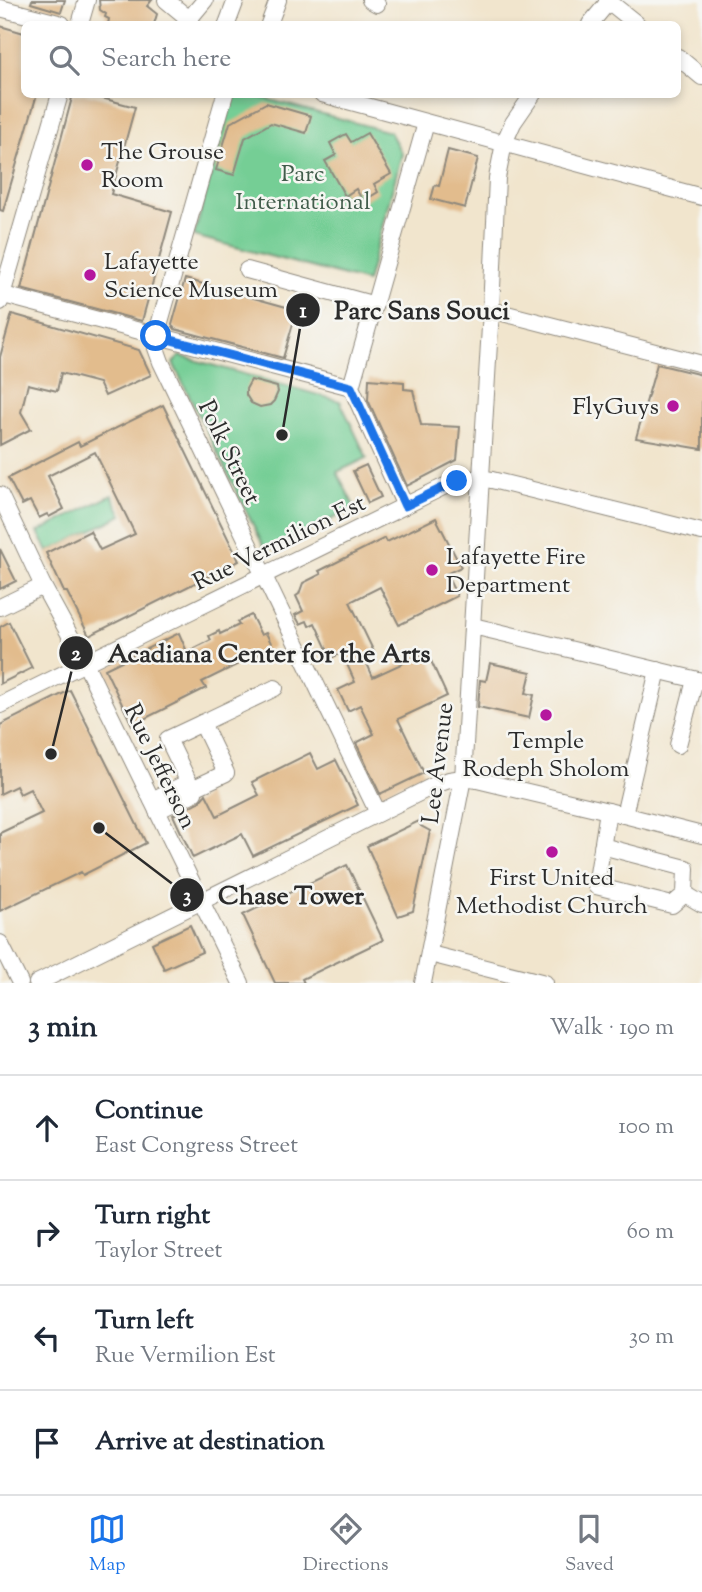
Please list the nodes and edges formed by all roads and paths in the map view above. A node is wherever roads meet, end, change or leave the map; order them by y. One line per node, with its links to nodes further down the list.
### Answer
1 (87, 0): 9 (street)
2 (166, 0): 10 (street)
3 (236, 0): 12 (street)
4 (278, 0): 13 (street)
5 (203, 1): 11 (street)
6 (608, 1): 14 (street); 15 (street)
7 (0, 8): 8 (street)
8 (50, 21)
9 (81, 21)
10 (186, 21)
11 (188, 21)
12 (228, 21)
13 (270, 21)
14 (592, 21)
15 (633, 21)
16 (681, 60): 17 (street)
17 (702, 76)
18 (59, 98): 27 (street)
19 (336, 98): 23 (street)
20 (531, 98): 24 (street, Lee Avenue)
21 (205, 100): 22 (street)
22 (224, 100): 30 (street)
23 (426, 123): 24 (street); 28 (street)
24 (503, 143): 25 (street); 29 (street, Lee Avenue)
25 (702, 197)
26 (247, 270): 28 (street)
27 (1, 297): 30 (street)
28 (374, 305): 32 (street)
29 (491, 310): 31 (street); 33 (street, Lee Avenue)
30 (156, 336): 32 (street); 37 (street, Polk Street)
31 (702, 364)
32 (351, 387): 35 (street)
33 (481, 479): 35 (street, Rue Vermilion Est); 36 (street, Rue Vermilion Est); 40 (street, Lee Avenue)
34 (0, 495): 38 (street, Rue Jefferson)
35 (405, 506): 37 (street, Rue Vermilion Est)
36 (702, 532)
37 (263, 576): 41 (street, Rue Vermilion Est); 51 (street, Polk Street)
38 (43, 586): 39 (street); 41 (street, Rue Jefferson)
39 (0, 607)
40 (473, 626): 42 (street); 48 (street, Lee Avenue)
41 (85, 663): 45 (street, Rue Vermilion Est); 50 (street, Rue Jefferson)
42 (658, 670): 43 (street); 52 (street)
43 (698, 681): 47 (street)
44 (275, 688): 46 (street)
45 (0, 705)
46 (202, 723): 49 (street); 49 (street)
47 (678, 745)
48 (463, 778): 51 (street); 52 (street); 61 (street, Lee Avenue)
49 (191, 786): 50 (street)
50 (155, 806): 56 (street, Rue Jefferson)
51 (378, 813): 56 (street)
52 (616, 813): 53 (street); 54 (street)
53 (702, 835)
54 (602, 846): 55 (street); 55 (street)
55 (685, 894): 57 (street)
56 (201, 901): 60 (street); 64 (street, Rue Jefferson)
57 (702, 904)
58 (103, 931): 60 (street)
59 (0, 943): 62 (street)
60 (111, 946): 63 (street)
61 (430, 954): 65 (street, Lee Avenue); 66 (street)
62 (20, 983)
63 (37, 983)
64 (242, 983)
65 (423, 983)
66 (545, 983)

